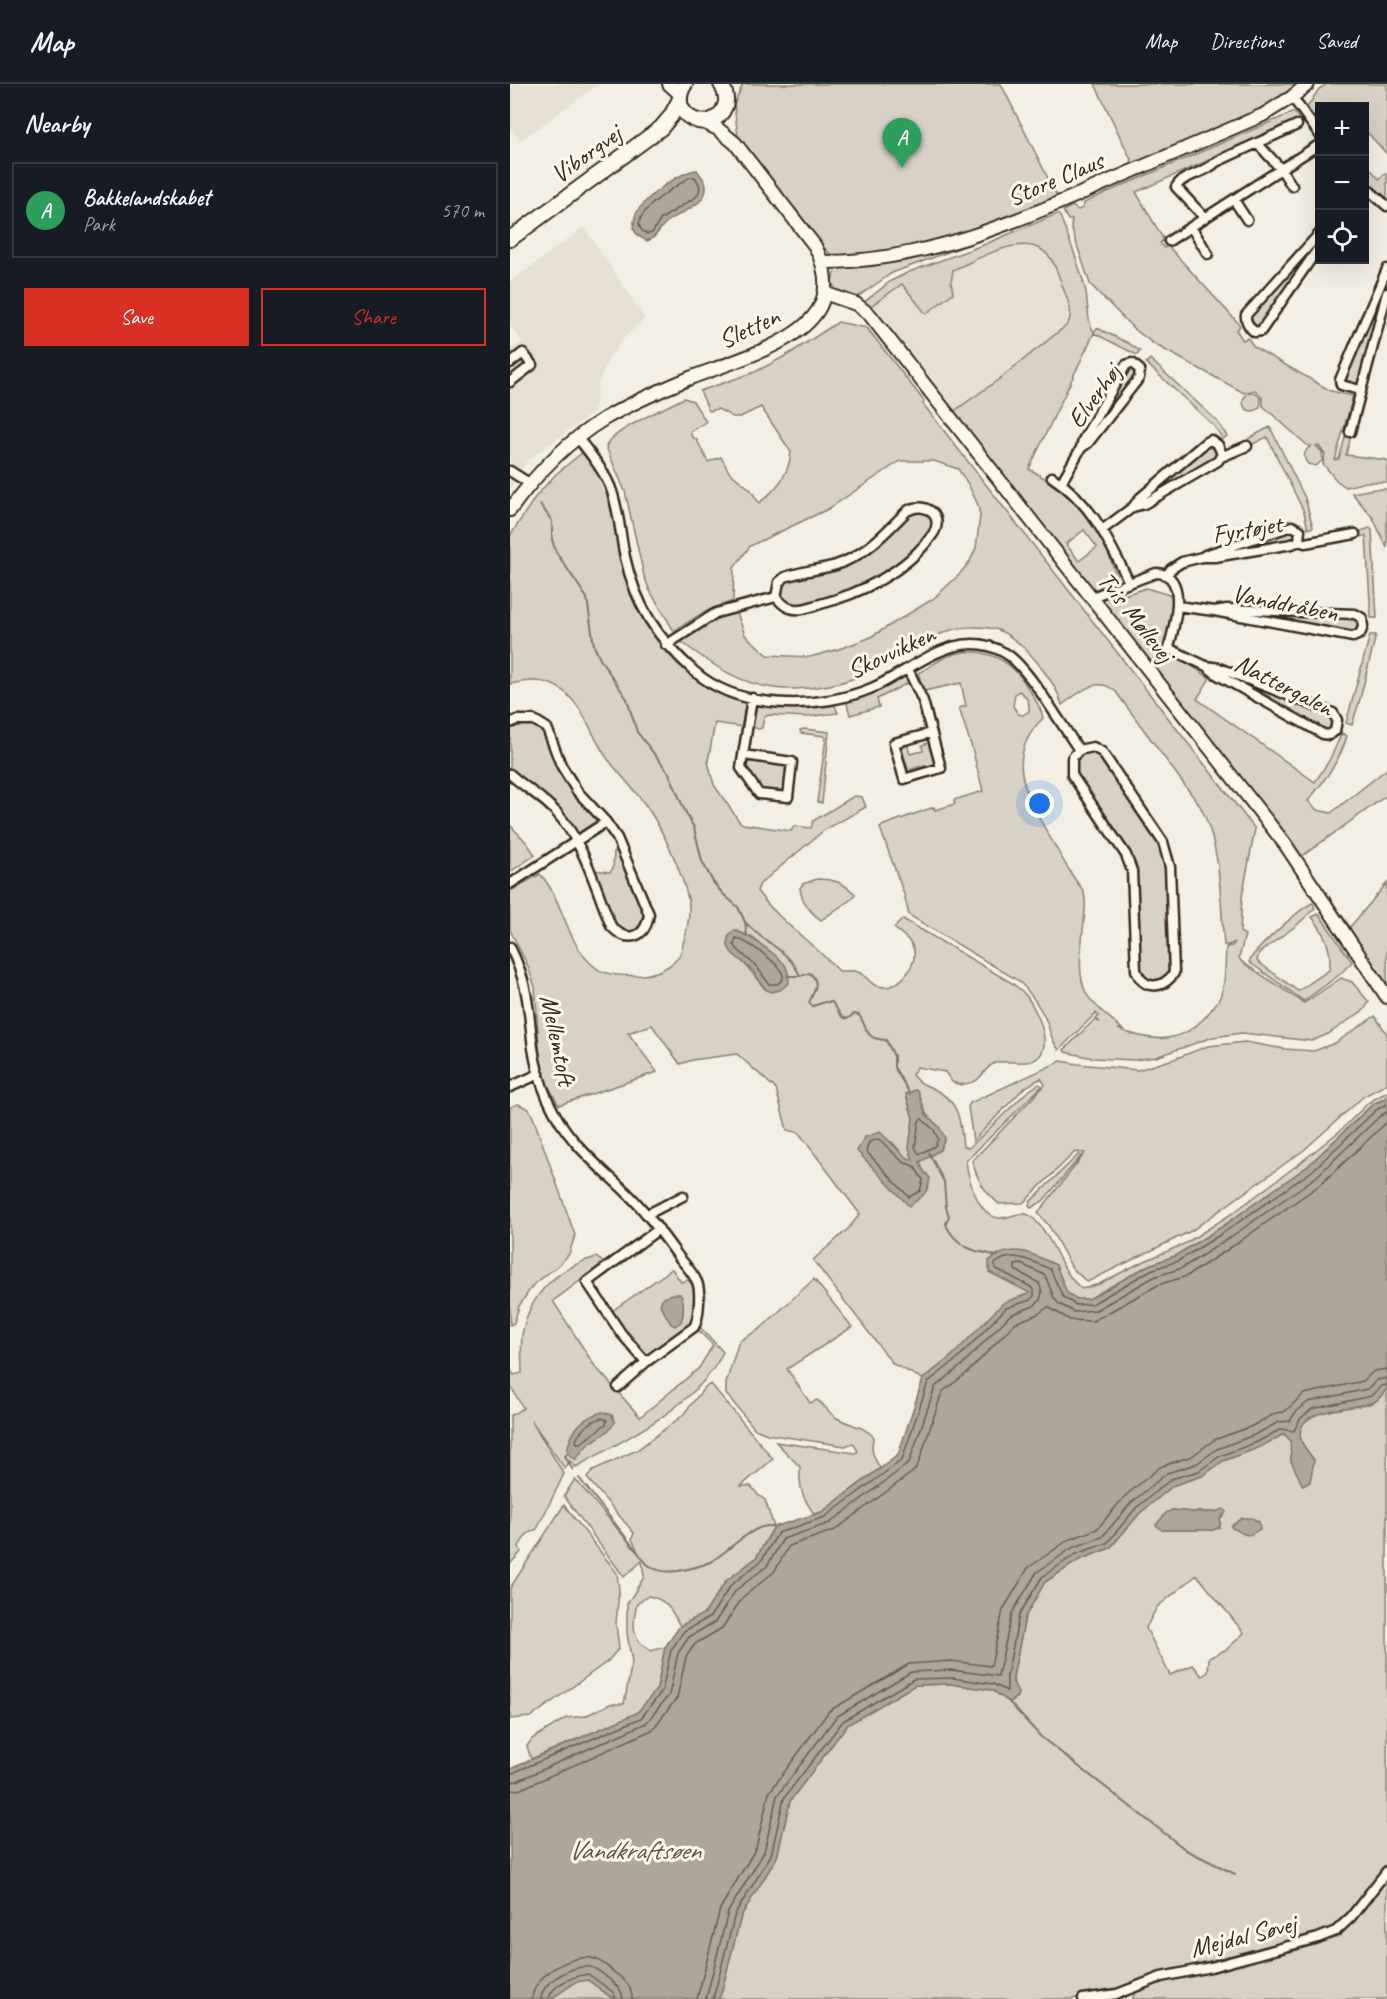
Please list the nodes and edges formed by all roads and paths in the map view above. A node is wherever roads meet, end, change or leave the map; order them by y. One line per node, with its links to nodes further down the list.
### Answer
1 (669, 84): 5 (street)
2 (721, 84): 7 (main road)
3 (731, 84): 7 (main road)
4 (1308, 84): 6 (street, Store Claus)
5 (682, 92): 8 (main road); 10 (main road, Viborgvej)
6 (1292, 97): 11 (street); 28 (street, Store Claus)
7 (725, 102): 8 (main road); 12 (street, Sletten)
8 (699, 121): 10 (main road, Viborgvej); 12 (street, Sletten)
9 (1297, 125): 13 (street)
10 (661, 128): 23 (main road, Viborgvej)
11 (1315, 128)
12 (735, 143): 28 (street, Sletten)
13 (1257, 143): 15 (street); 20 (street)
14 (1315, 147): 15 (street)
15 (1281, 169): 16 (street); 18 (street)
16 (1292, 186)
17 (1369, 190): 19 (street)
18 (1234, 200): 20 (street); 21 (street)
19 (1387, 207)
20 (1205, 218): 22 (street)
21 (1247, 220)
22 (1191, 227): 25 (street); 27 (street)
23 (510, 239)
24 (1315, 239): 26 (street)
25 (1169, 241)
26 (1315, 253)
27 (1208, 254)
28 (823, 262): 30 (street, Sletten)
29 (1387, 269): 34 (street)
30 (824, 293): 36 (street, Sletten); 53 (street, Tvis Møllevej)
31 (1387, 293): 34 (street)
32 (510, 363): 33 (street)
33 (510, 382)
34 (1360, 390): 35 (street)
35 (1350, 432)
36 (578, 437): 42 (street, Sletten); 56 (street, Skovvikken)
37 (1247, 446): 39 (street)
38 (1081, 448): 38 (street, Elverhøj); 43 (street, Elverhøj)
39 (1221, 457): 44 (street); 44 (street)
40 (510, 471): 42 (street)
41 (1052, 477): 43 (street)
42 (529, 483): 45 (street, Sletten)
43 (1061, 483): 46 (street)
44 (1133, 507): 46 (street)
45 (510, 510)
46 (1102, 530): 51 (street)
47 (1355, 534): 48 (street, Fyrtøjet)
48 (1299, 541): 49 (street, Fyrtøjet); 49 (street, Fyrtøjet)
49 (1202, 556): 50 (street, Fyrtøjet)
50 (1167, 575): 51 (street); 54 (street)
51 (1129, 582): 53 (street)
52 (776, 597): 52 (street); 56 (street)
53 (1092, 597): 71 (street, Tvis Møllevej)
54 (1177, 606): 55 (street, Vanddråben); 57 (street)
55 (1214, 611): 55 (street, Vanddråben)
56 (666, 645): 61 (street, Skovvikken)
57 (1168, 648): 58 (street); 59 (street, Nattergalen)
58 (1166, 658)
59 (1206, 666): 59 (street, Nattergalen)
60 (908, 669): 61 (street, Skovvikken); 63 (street); 64 (street, Skovvikken)
61 (752, 698): 65 (street)
62 (510, 723): 67 (street)
63 (931, 733): 63 (street)
64 (1079, 750): 64 (street)
65 (744, 755): 65 (street)
66 (510, 774): 68 (street)
67 (606, 822): 68 (street); 68 (street)
68 (576, 842): 69 (street)
69 (510, 884)
70 (510, 947): 72 (street, Mellemtoft)
71 (1387, 997)
72 (539, 1074): 73 (street); 75 (street, Mellemtoft)
73 (510, 1087)
74 (683, 1196): 75 (street)
75 (648, 1214): 76 (street, Mellemtoft)
76 (659, 1229): 77 (street, Mellemtoft); 77 (street)
77 (646, 1362): 78 (street)
78 (618, 1387)
79 (1387, 1871): 80 (street, Mejdal Søvej)
80 (1083, 1999)

